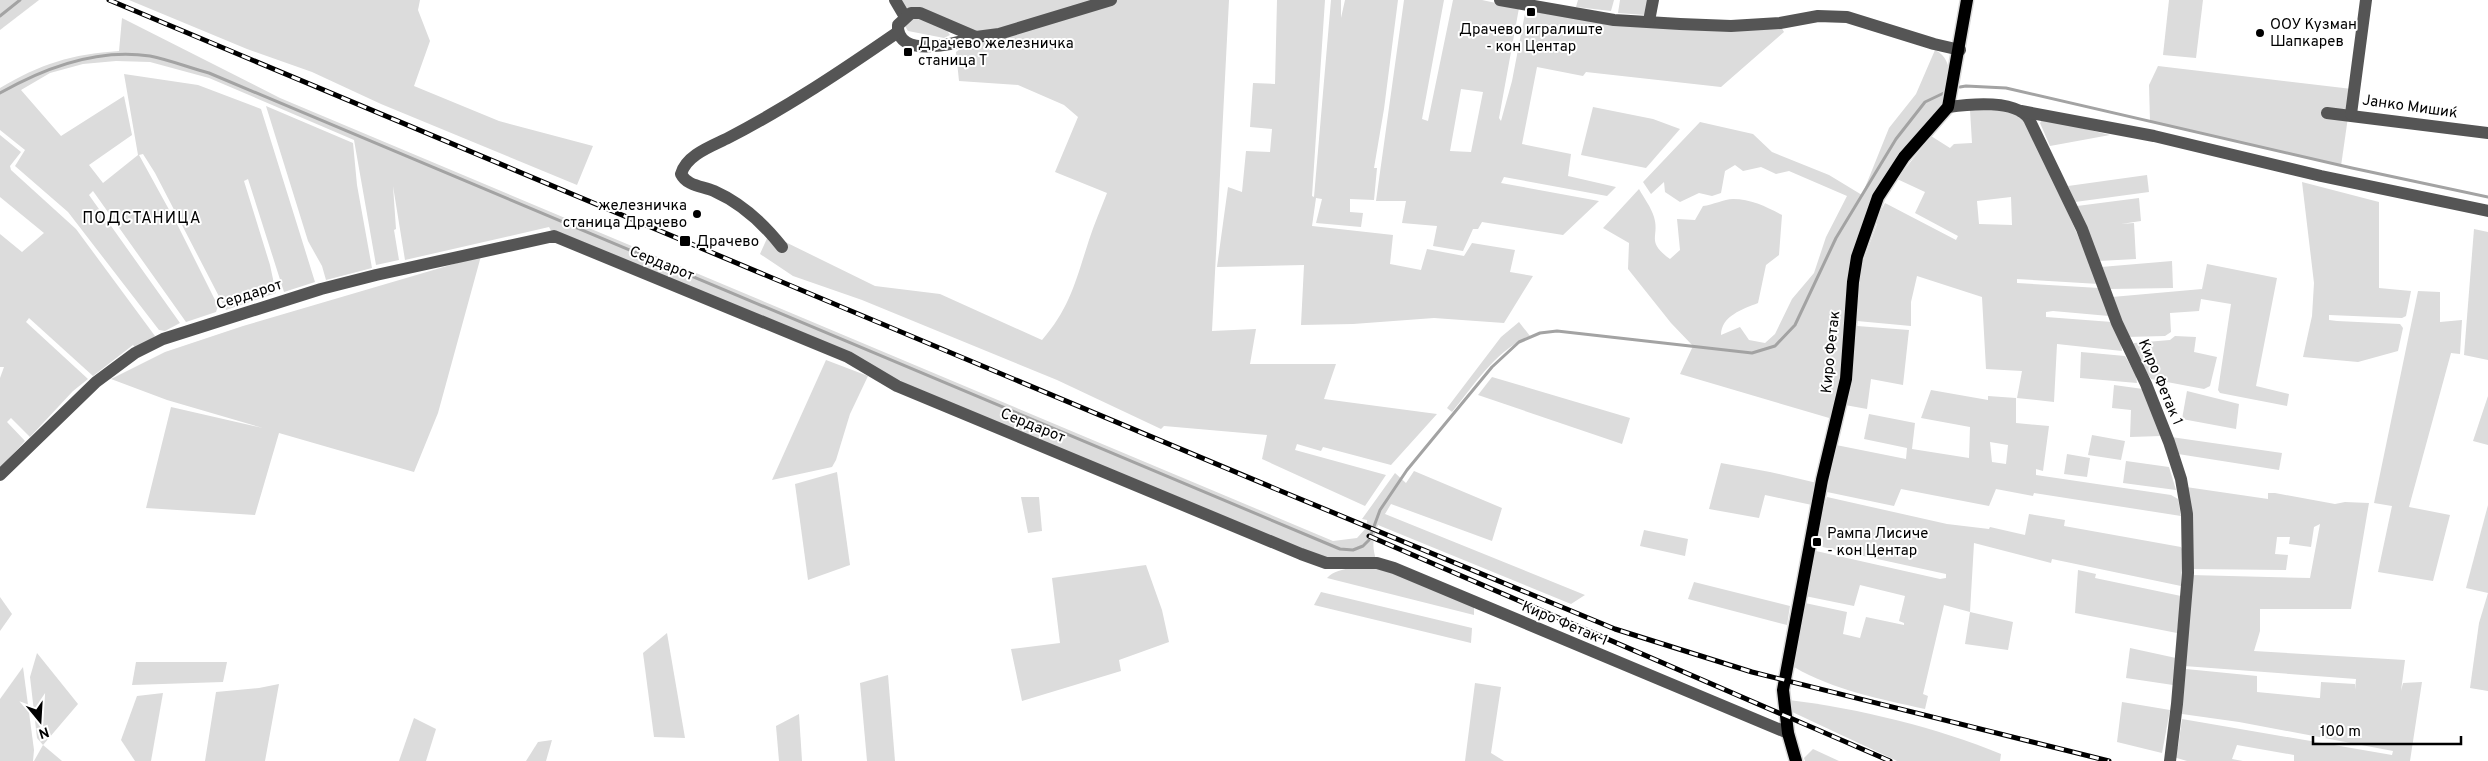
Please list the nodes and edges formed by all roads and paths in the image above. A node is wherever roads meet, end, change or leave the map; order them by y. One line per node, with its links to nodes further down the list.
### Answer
1 (896, 0): 7 (street)
2 (1111, 0): 10 (street)
3 (1500, 0): 8 (street)
4 (1652, 0): 8 (street)
5 (1966, 0): 11 (main road, Киро Фетак)
6 (2366, 0): 15 (street)
7 (904, 17): 9 (street); 10 (street)
8 (1649, 21): 11 (street)
9 (898, 32): 10 (street); 18 (street)
10 (976, 37)
11 (1960, 50): 12 (main road, Киро Фетак)
12 (1948, 106): 13 (street); 21 (main road, Киро Фетак)
13 (2021, 111): 17 (street); 25 (street, Киро Фетак 1)
14 (2327, 113): 15 (street, Јанко Мишиќ)
15 (2351, 114): 16 (street, Јанко Мишиќ)
16 (2488, 133)
17 (2488, 211)
18 (782, 247)
19 (0, 475): 20 (street, Сердарот)
20 (1326, 563): 22 (street, Киро Фетак 1)
21 (1786, 717): 22 (street); 23 (main road, Киро Фетак)
22 (1773, 729): 23 (street, Киро Фетак 1)
23 (1788, 733): 24 (main road, Киро Фетак)
24 (1796, 761)
25 (2170, 761)

